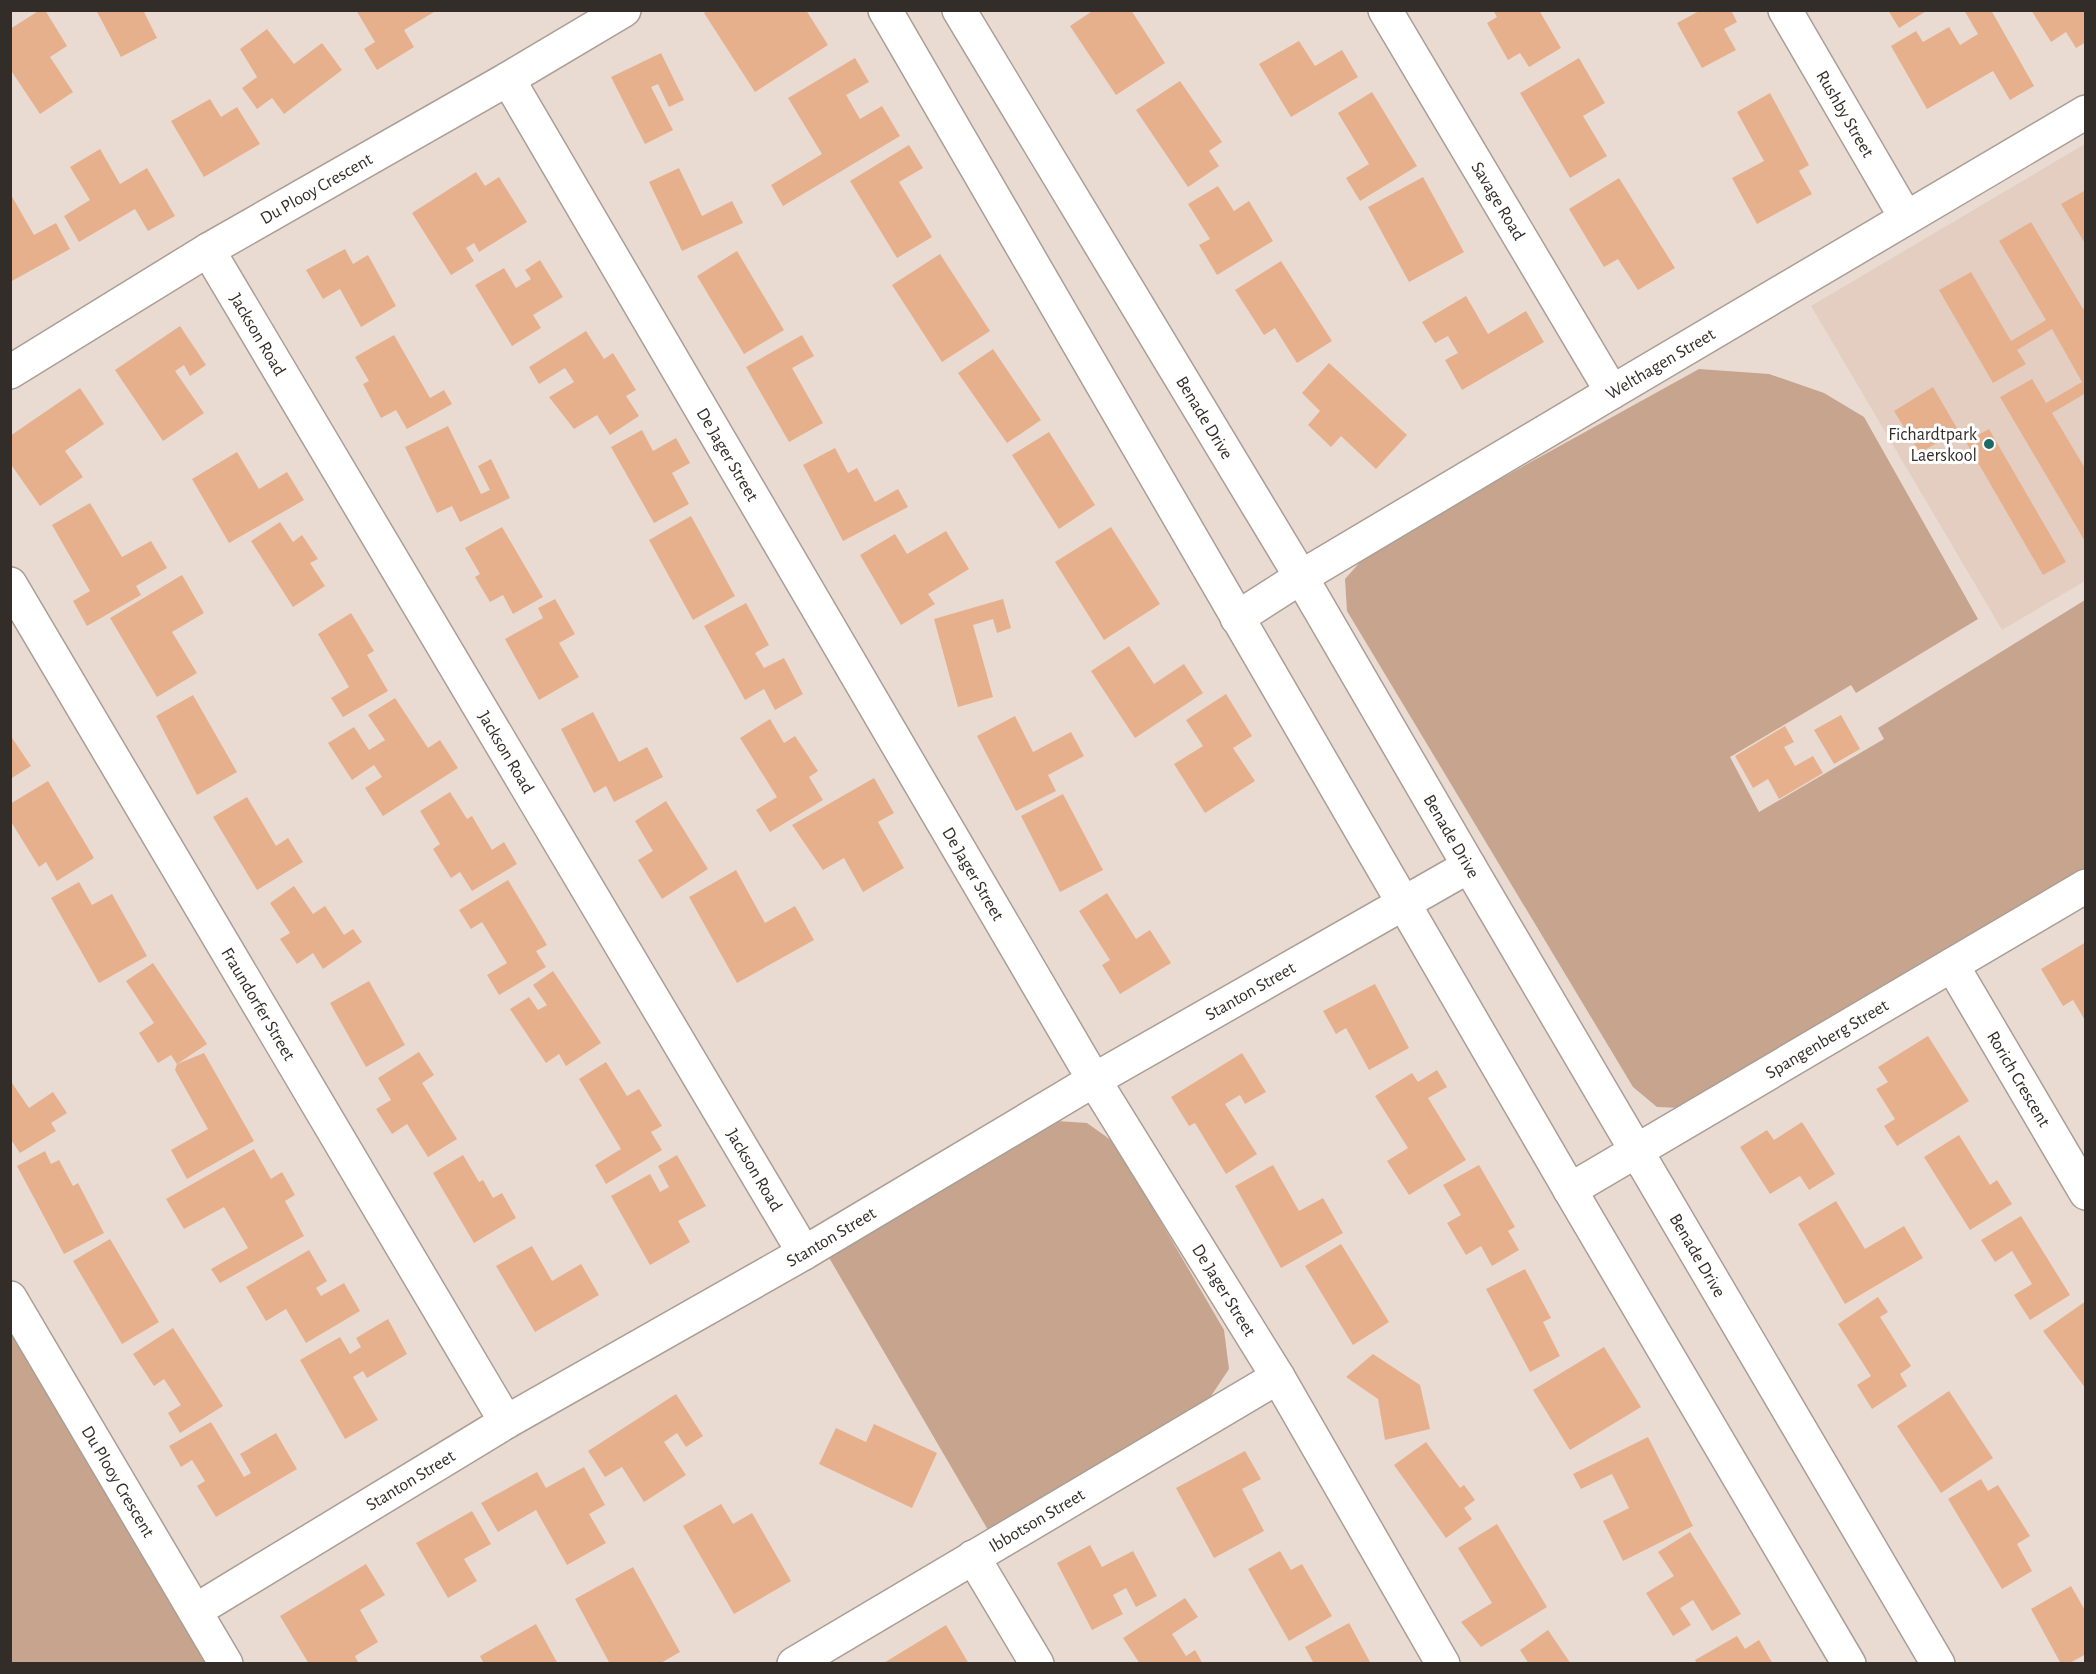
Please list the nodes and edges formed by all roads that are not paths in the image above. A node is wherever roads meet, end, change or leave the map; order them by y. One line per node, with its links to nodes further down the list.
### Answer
1 (624, 10): 6 (street, Du Plooy Crescent)
2 (885, 10): 14 (street)
3 (959, 10): 12 (street, Benade Drive)
4 (1385, 10): 11 (street, Savage Road)
5 (1785, 10): 8 (street, Rushby Street)
6 (508, 79): 9 (street, Du Plooy Crescent); 19 (street, De Jager Street)
7 (2085, 112): 8 (street, Welthagen Street)
8 (1906, 218): 11 (street, Welthagen Street)
9 (208, 250): 10 (street, Du Plooy Crescent); 23 (street, Jackson Road)
10 (10, 372)
11 (1612, 392): 12 (street, Welthagen Street)
12 (1301, 577): 14 (street, Welthagen Street); 15 (street, Benade Drive)
13 (10, 584): 26 (street, Fraundorfer Street)
14 (1237, 618): 17 (street)
15 (1468, 866): 17 (street, Stanton Street); 20 (street, Benade Drive)
16 (2085, 886): 18 (street, Spangenberg Street)
17 (1403, 903): 19 (street, Stanton Street); 21 (street)
18 (1952, 965): 20 (street, Spangenberg Street); 22 (street, Rorich Crescent)
19 (1094, 1080): 23 (street, Stanton Street); 25 (street, De Jager Street)
20 (1636, 1150): 21 (street, Spangenberg Street); 34 (street, Benade Drive)
21 (1570, 1190): 33 (street)
22 (2085, 1193)
23 (804, 1253): 26 (street, Stanton Street)
24 (10, 1298): 28 (street, Du Plooy Crescent)
25 (1278, 1377): 27 (street, Ibbotson Street); 32 (street, De Jager Street)
26 (506, 1422): 28 (street, Stanton Street)
27 (973, 1557): 30 (street, Ibbotson Street); 31 (street)
28 (195, 1611): 29 (street, Du Plooy Crescent)
29 (226, 1664)
30 (794, 1664)
31 (1036, 1664)
32 (1443, 1664)
33 (1849, 1664)
34 (1938, 1664)

